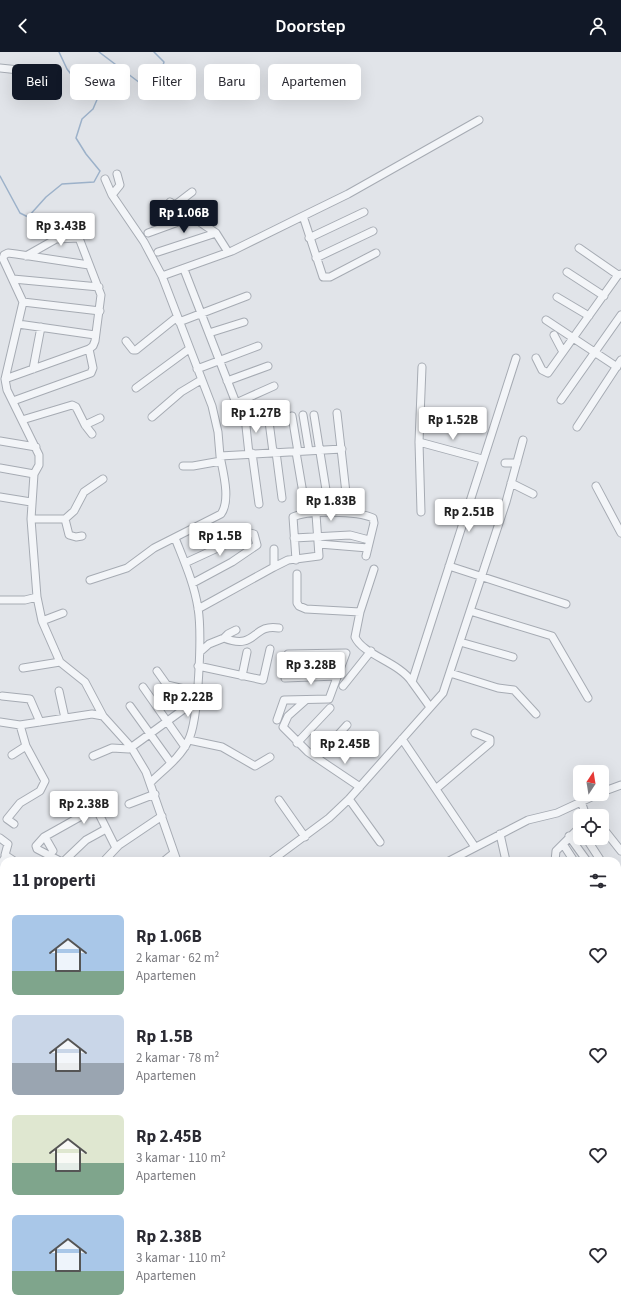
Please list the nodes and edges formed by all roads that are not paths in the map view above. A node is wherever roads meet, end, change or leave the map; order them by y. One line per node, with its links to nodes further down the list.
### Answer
1 (0, 68): 2 (street)
2 (12, 69)
3 (479, 120): 9 (street)
4 (117, 174): 7 (street)
5 (105, 179): 7 (street)
6 (192, 192): 10 (street)
7 (112, 195): 27 (street)
8 (364, 212): 16 (street)
9 (303, 216): 16 (street); 19 (street)
10 (192, 217): 13 (street); 14 (street)
11 (74, 223): 15 (street)
12 (373, 231): 22 (street)
13 (148, 233)
14 (216, 233): 18 (street); 19 (street)
15 (79, 238): 21 (street); 23 (street)
16 (309, 238): 22 (street)
17 (579, 248): 26 (street)
18 (158, 252)
19 (228, 252): 27 (street)
20 (376, 253): 22 (street)
21 (26, 256): 23 (street); 28 (street)
22 (316, 258)
23 (89, 265): 29 (street)
24 (185, 272): 35 (street)
25 (567, 272): 31 (street)
26 (620, 274): 31 (street)
27 (162, 276): 38 (street)
28 (13, 279): 29 (street); 33 (street)
29 (99, 287): 34 (street)
30 (246, 296): 35 (street)
31 (604, 296): 37 (street)
32 (557, 297): 37 (street)
33 (23, 302): 34 (street); 41 (street)
34 (100, 312): 44 (street)
35 (201, 313): 38 (street); 43 (street)
36 (621, 315): 52 (street)
37 (589, 316): 46 (street)
38 (178, 319): 47 (street); 50 (street)
39 (546, 320): 46 (street)
40 (244, 322): 43 (street)
41 (18, 324): 42 (street); 62 (street)
42 (41, 327): 44 (street); 60 (street)
43 (209, 333): 56 (street)
44 (95, 335): 49 (street)
45 (554, 335): 51 (street)
46 (574, 338): 51 (street); 52 (street)
47 (126, 341)
48 (258, 346): 56 (street)
49 (90, 349): 60 (street); 68 (street)
50 (189, 349): 61 (street); 66 (street)
51 (563, 352): 54 (street)
52 (595, 353): 59 (street); 67 (street)
53 (516, 358): 92 (street)
54 (536, 358)
55 (621, 360): 59 (street)
56 (220, 361): 61 (street); 64 (street)
57 (268, 366): 64 (street)
58 (422, 367): 83 (street)
59 (617, 367): 79 (street)
60 (33, 369): 62 (street)
61 (197, 369): 63 (street)
62 (5, 379): 68 (street)
63 (201, 380): 74 (street); 91 (street)
64 (227, 381): 65 (street)
65 (274, 386)
66 (136, 388)
67 (561, 400)
68 (13, 401): 77 (street)
69 (336, 413): 85 (street)
70 (268, 414): 88 (street)
71 (303, 415): 87 (street)
72 (292, 416): 89 (street)
73 (314, 416): 86 (street)
74 (152, 417)
75 (245, 417): 90 (street)
76 (100, 418): 78 (street)
77 (22, 420): 78 (street); 84 (street)
78 (85, 425): 80 (street)
79 (577, 427)
80 (92, 434)
81 (1, 440): 84 (street)
82 (523, 440): 94 (street)
83 (419, 442): 92 (street); 109 (street)
84 (36, 447): 97 (street)
85 (342, 449): 86 (street); 101 (street)
86 (320, 450): 87 (street); 103 (street)
87 (309, 451): 89 (street)
88 (275, 452): 89 (street); 90 (street); 105 (street)
89 (297, 452): 106 (street)
90 (251, 454): 91 (street); 108 (street)
91 (220, 458): 95 (street); 115 (street)
92 (482, 459): 122 (street)
93 (505, 463): 94 (street)
94 (517, 463): 99 (street)
95 (183, 466)
96 (0, 468): 97 (street)
97 (34, 474): 107 (street)
98 (103, 479): 112 (street)
99 (511, 483): 102 (street); 126 (street)
100 (596, 486): 113 (street)
101 (346, 493)
102 (533, 494)
103 (327, 496)
104 (0, 497): 107 (street)
105 (282, 498)
106 (307, 500)
107 (31, 502): 111 (street)
108 (259, 504)
109 (421, 512)
110 (316, 514): 116 (street); 117 (street); 118 (street)
111 (31, 519): 112 (street); 129 (street)
112 (65, 519): 114 (street)
113 (621, 533)
114 (82, 536)
115 (175, 538): 121 (street); 127 (street)
116 (294, 538): 117 (street); 120 (street)
117 (319, 540): 118 (street); 118 (street); 120 (street)
118 (369, 540)
119 (274, 550): 123 (street)
120 (296, 560): 123 (street)
121 (186, 563): 128 (street); 128 (street)
122 (449, 566): 126 (street); 155 (street)
123 (274, 567): 132 (street)
124 (374, 569): 134 (street)
125 (297, 574): 134 (street)
126 (481, 577): 131 (street); 133 (street)
127 (90, 580)
128 (193, 583): 132 (street)
129 (37, 597): 130 (street); 136 (street)
130 (0, 600)
131 (566, 604)
132 (198, 609): 143 (street)
133 (470, 611): 140 (street); 162 (street)
134 (360, 612): 142 (street)
135 (63, 613): 136 (street)
136 (42, 621): 147 (street)
137 (279, 628): 139 (street)
138 (236, 630): 139 (street)
139 (224, 638): 143 (street)
140 (460, 642): 146 (street); 151 (street)
141 (270, 649): 152 (street)
142 (371, 651): 155 (street); 157 (street)
143 (200, 652): 148 (street)
144 (246, 652): 152 (street)
145 (288, 654): 153 (street)
146 (513, 657)
147 (60, 662): 149 (street); 169 (street)
148 (198, 666): 152 (street); 160 (street)
149 (23, 668)
150 (158, 671): 156 (street)
151 (450, 673): 165 (street); 168 (street)
152 (242, 676)
153 (337, 676): 154 (street); 163 (street)
154 (284, 678)
155 (412, 682): 165 (street)
156 (167, 685): 160 (street); 167 (street)
157 (343, 686)
158 (143, 687): 172 (street)
159 (59, 691): 170 (street)
160 (197, 692): 175 (street)
161 (2, 696): 174 (street)
162 (588, 698)
163 (306, 700): 171 (street); 182 (street)
164 (130, 706): 178 (street)
165 (430, 707): 180 (street)
166 (330, 708): 182 (street)
167 (184, 709): 172 (street); 175 (street)
168 (536, 714)
169 (103, 716): 170 (street); 184 (street)
170 (65, 718): 174 (street)
171 (278, 720)
172 (167, 721): 178 (street); 185 (street)
173 (0, 722): 176 (street)
174 (40, 722): 176 (street)
175 (194, 722): 181 (street)
176 (20, 725): 183 (street)
177 (347, 725): 189 (street)
178 (149, 733): 184 (street); 190 (street)
179 (475, 733): 194 (street)
180 (402, 739): 193 (street); 194 (street)
181 (189, 740): 185 (street); 188 (street)
182 (297, 743): 189 (street)
183 (26, 746): 186 (street); 203 (street)
184 (131, 747): 187 (street); 191 (street)
185 (185, 747): 190 (street)
186 (12, 755)
187 (93, 756)
188 (270, 757)
189 (318, 758): 193 (street)
190 (171, 764): 191 (street)
191 (151, 782): 196 (street)
192 (621, 785): 195 (street)
193 (360, 788): 197 (street)
194 (437, 788): 215 (street)
195 (609, 789)
196 (155, 794): 200 (street); 202 (street)
197 (349, 799): 210 (street); 212 (street)
198 (279, 800): 210 (street)
199 (581, 801): 201 (street); 206 (street)
200 (129, 804)
201 (584, 809)
202 (162, 816): 216 (street); 219 (street)
203 (14, 824)
204 (106, 829): 209 (street); 216 (street); 222 (street)
205 (573, 833): 207 (street)
206 (500, 834): 215 (street); 228 (street)
207 (569, 836): 213 (street); 231 (street)
208 (609, 836): 218 (street)
209 (44, 837): 217 (street); 221 (street)
210 (305, 837): 226 (street)
211 (0, 838): 220 (street)
212 (380, 842)
213 (563, 844): 229 (street); 230 (street)
214 (591, 845): 232 (street)
215 (475, 847): 227 (street)
216 (116, 848): 223 (street)
217 (53, 851)
218 (621, 851)
219 (174, 853): 224 (street); 225 (street)
220 (6, 856)
221 (53, 857)
222 (68, 857)
223 (108, 857)
224 (169, 857)
225 (176, 857)
226 (277, 857)
227 (456, 857)
228 (505, 857)
229 (555, 857)
230 (571, 857)
231 (584, 857)
232 (599, 857)

